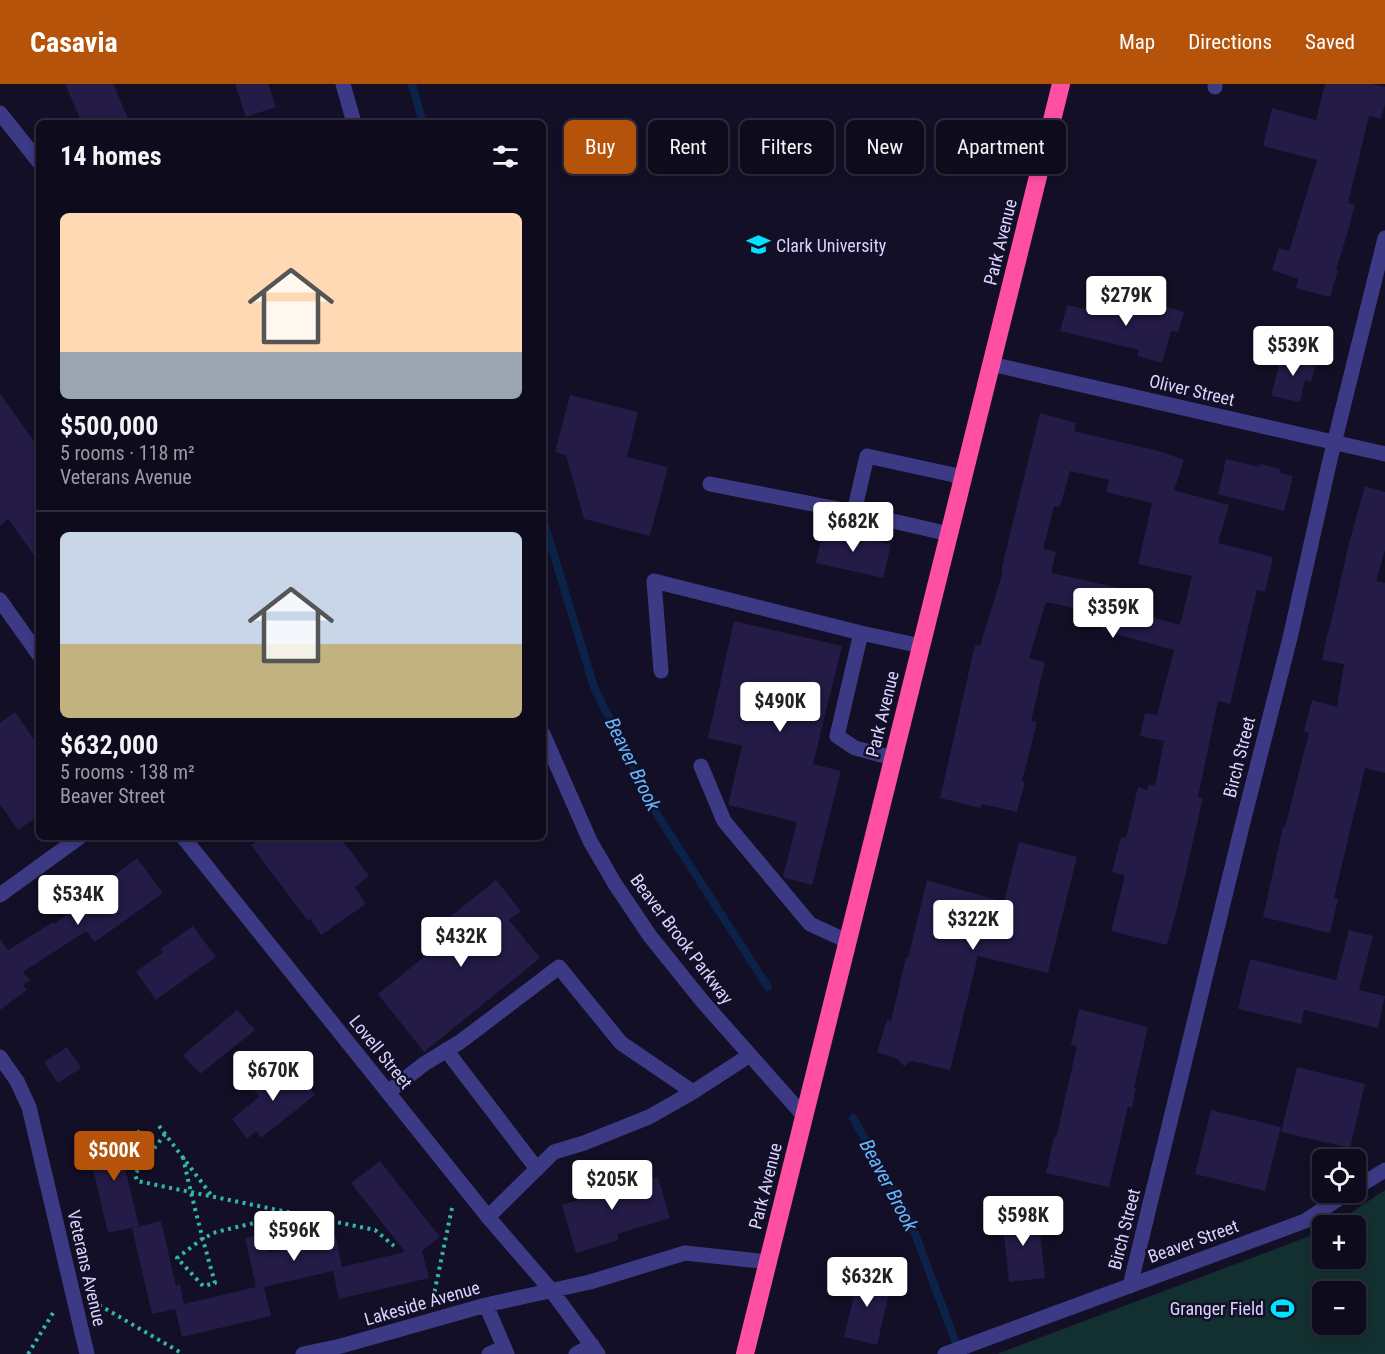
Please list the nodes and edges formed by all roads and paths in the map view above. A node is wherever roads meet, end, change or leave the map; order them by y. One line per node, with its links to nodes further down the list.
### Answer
1 (343, 84): 4 (street)
2 (1061, 84): 7 (highway, Park Avenue)
3 (0, 113): 5 (street)
4 (353, 120)
5 (36, 158)
6 (1385, 238): 8 (street, Birch Street)
7 (991, 364): 8 (street, Oliver Street); 10 (highway, Park Avenue)
8 (1334, 442): 9 (street, Oliver Street); 49 (street, Birch Street)
9 (1385, 454)
10 (963, 477): 12 (street); 13 (highway, Park Avenue)
11 (710, 484): 12 (street)
12 (854, 512): 13 (street)
13 (949, 534): 16 (highway, Park Avenue)
14 (0, 600): 17 (street)
15 (861, 633): 16 (street); 18 (street); 20 (street)
16 (921, 646): 20 (highway, Park Avenue)
17 (36, 651)
18 (661, 671)
19 (546, 741): 27 (street, Beaver Brook Parkway)
20 (893, 758): 25 (highway, Park Avenue)
21 (701, 766): 25 (street)
22 (76, 840): 24 (street)
23 (185, 840): 29 (street, Lovell Street)
24 (0, 895)
25 (847, 940): 31 (highway, Park Avenue)
26 (446, 1050): 29 (street); 30 (street); 37 (street)
27 (750, 1055): 30 (street); 31 (street, Beaver Brook Parkway)
28 (0, 1058): 58 (street, Veterans Avenue)
29 (388, 1092): 45 (street, Lovell Street)
30 (693, 1092): 37 (street)
31 (804, 1116): 48 (highway, Park Avenue)
32 (159, 1126): 34 (path)
33 (137, 1131): 35 (path)
34 (165, 1134): 35 (path); 36 (path)
35 (154, 1147): 40 (path)
36 (183, 1157): 40 (path); 41 (path)
37 (537, 1169): 45 (street)
38 (1385, 1170): 39 (street)
39 (1366, 1182)
40 (190, 1192): 41 (path); 46 (path)
41 (212, 1196): 44 (path)
42 (1332, 1203): 49 (street, Beaver Street)
43 (452, 1208): 51 (path)
44 (294, 1214): 46 (path); 47 (path)
45 (488, 1217): 50 (street, Lovell Street)
46 (202, 1239): 46 (path)
47 (394, 1246)
48 (768, 1262): 50 (street, Lakeside Avenue); 63 (highway, Park Avenue)
49 (1130, 1286): 64 (street, Beaver Street)
50 (551, 1290): 53 (street, Lakeside Avenue); 55 (street, Lovell Street)
51 (432, 1303)
52 (99, 1305): 59 (path)
53 (486, 1305): 56 (street); 60 (street, Lakeside Avenue)
54 (53, 1313): 57 (path)
55 (595, 1349): 62 (street)
56 (506, 1351): 61 (street)
57 (28, 1354)
58 (87, 1354)
59 (183, 1354)
60 (303, 1354)
61 (489, 1354)
62 (576, 1354)
63 (745, 1354)
64 (945, 1354)

